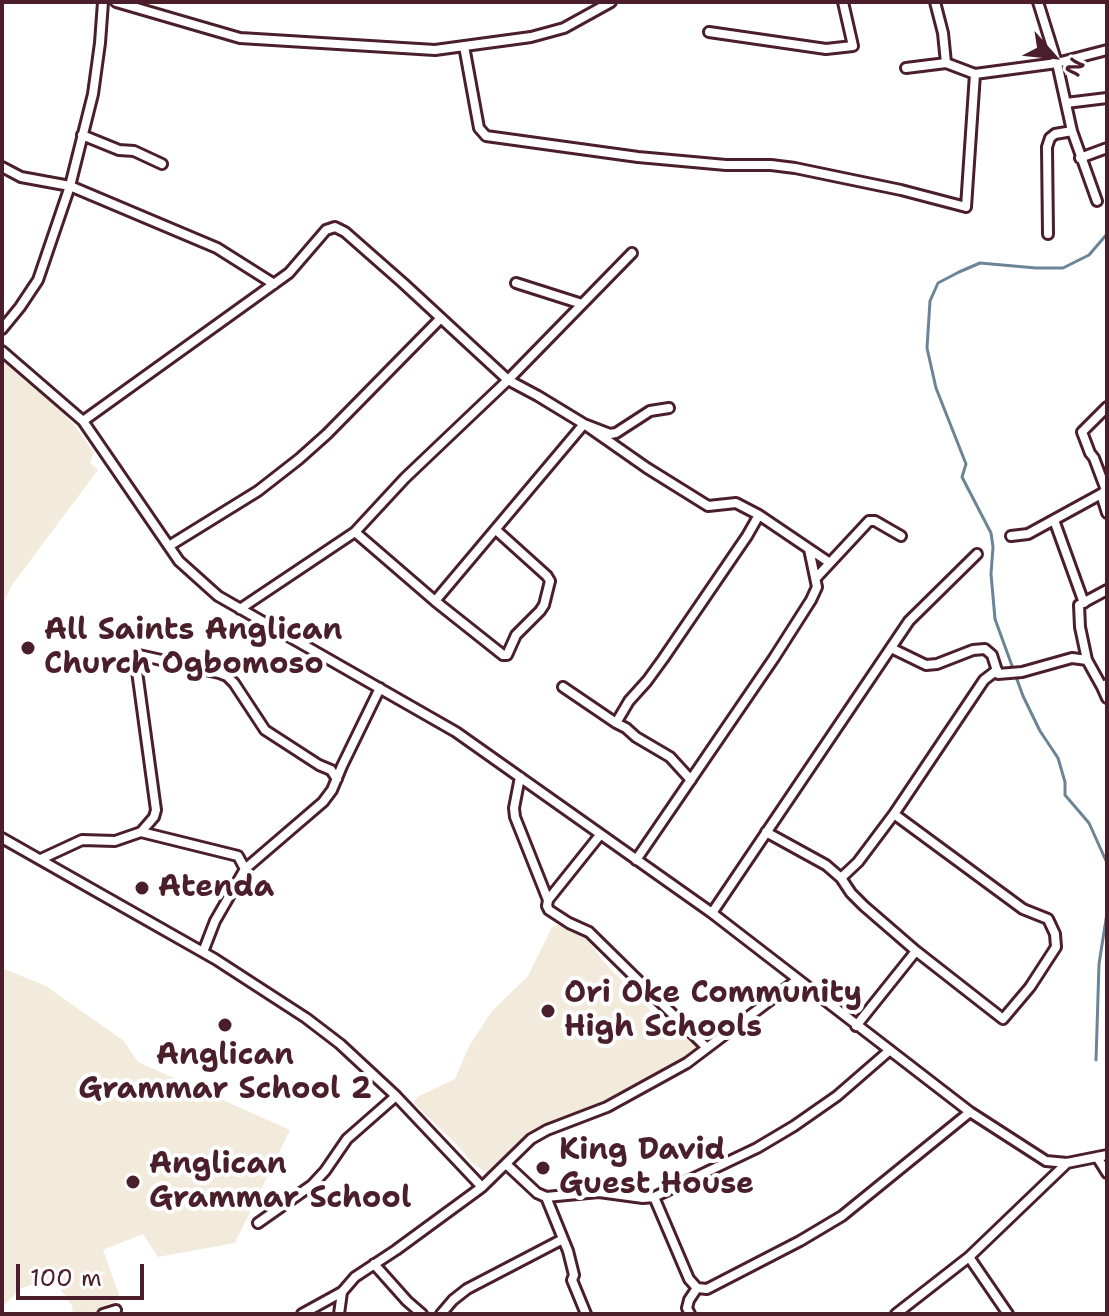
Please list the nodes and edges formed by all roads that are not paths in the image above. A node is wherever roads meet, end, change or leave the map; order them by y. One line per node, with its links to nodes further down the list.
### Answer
1 (103, 2): 17 (street)
2 (116, 2): 8 (street)
3 (611, 2): 8 (street)
4 (843, 2): 7 (street)
5 (935, 2): 10 (street)
6 (1038, 2): 11 (street)
7 (709, 32)
8 (464, 46): 13 (street)
9 (1107, 50): 11 (street)
10 (946, 63): 12 (street); 13 (street)
11 (1057, 63): 13 (street); 15 (street)
12 (906, 68)
13 (975, 74)
14 (1107, 98): 15 (street)
15 (1066, 103): 16 (street)
16 (1072, 131): 19 (street); 24 (street)
17 (82, 135): 20 (street); 22 (street)
18 (1107, 148): 19 (street)
19 (1080, 158): 23 (street)
20 (162, 164)
21 (2, 167): 22 (street)
22 (70, 186): 27 (street); 30 (street)
23 (1097, 201)
24 (1048, 234)
25 (632, 253): 28 (street)
26 (516, 283): 28 (street)
27 (274, 284): 29 (street); 35 (street)
28 (582, 304): 32 (street)
29 (441, 318): 32 (street); 45 (street)
30 (2, 329)
31 (2, 351): 35 (street)
32 (508, 380): 36 (street); 42 (street)
33 (1107, 407): 37 (street)
34 (669, 408): 36 (street)
35 (83, 421): 45 (street)
36 (584, 424): 39 (street); 41 (street)
37 (1105, 492): 38 (street); 40 (street)
38 (1107, 513)
39 (759, 515): 46 (street); 61 (street)
40 (1054, 520): 44 (street); 52 (street)
41 (496, 530): 51 (street); 51 (street)
42 (355, 532): 51 (street); 53 (street)
43 (901, 536): 48 (street)
44 (1011, 536)
45 (169, 546): 53 (street)
46 (809, 549): 48 (street); 49 (street)
47 (977, 554): 54 (street)
48 (830, 563): 49 (street)
49 (816, 578): 66 (street)
50 (1107, 590): 52 (street)
51 (435, 601)
52 (1084, 603): 55 (street)
53 (240, 609): 59 (street)
54 (891, 648): 56 (street); 69 (street)
55 (1087, 660): 56 (street); 57 (street)
56 (997, 670): 67 (street)
57 (1104, 686): 60 (street)
58 (563, 687): 61 (street)
59 (380, 688): 62 (street); 64 (street)
60 (1107, 698)
61 (616, 723): 66 (street)
62 (342, 766): 63 (street); 65 (street)
63 (331, 770): 65 (street); 68 (street)
64 (520, 777): 70 (street); 76 (street)
65 (337, 779): 74 (street)
66 (691, 780): 73 (street)
67 (894, 814): 75 (street); 78 (street)
68 (141, 832): 72 (street); 74 (street)
69 (766, 832): 75 (street); 77 (street)
70 (600, 835): 73 (street); 76 (street)
71 (2, 838): 72 (street)
72 (41, 859): 79 (street)
73 (636, 860): 77 (street)
74 (245, 869): 79 (street)
75 (841, 878): 78 (street)
76 (548, 900): 82 (street)
77 (712, 913): 80 (street)
78 (916, 951): 81 (street)
79 (203, 952): 84 (street)
80 (797, 980): 81 (street); 82 (street)
81 (856, 1026): 83 (street)
82 (707, 1048): 88 (street)
83 (890, 1050): 85 (street); 92 (street)
84 (396, 1096): 90 (street); 93 (street)
85 (970, 1112): 87 (street); 97 (street)
86 (1102, 1156): 87 (street); 89 (street)
87 (1067, 1163): 95 (street)
88 (506, 1164): 90 (street); 91 (street)
89 (1107, 1173)
90 (482, 1187): 96 (street)
91 (546, 1197): 92 (street); 94 (street)
92 (654, 1197): 97 (street)
93 (258, 1223)
94 (563, 1239): 104 (street); 105 (street)
95 (969, 1257): 107 (street); 108 (street)
96 (374, 1264): 98 (street); 103 (street)
97 (697, 1288): 106 (street)
98 (342, 1292): 101 (street); 102 (street)
99 (116, 1310): 100 (street)
100 (103, 1314)
101 (302, 1314)
102 (339, 1314)
103 (422, 1314)
104 (441, 1314)
105 (586, 1314)
106 (690, 1314)
107 (896, 1314)
108 (1008, 1314)

